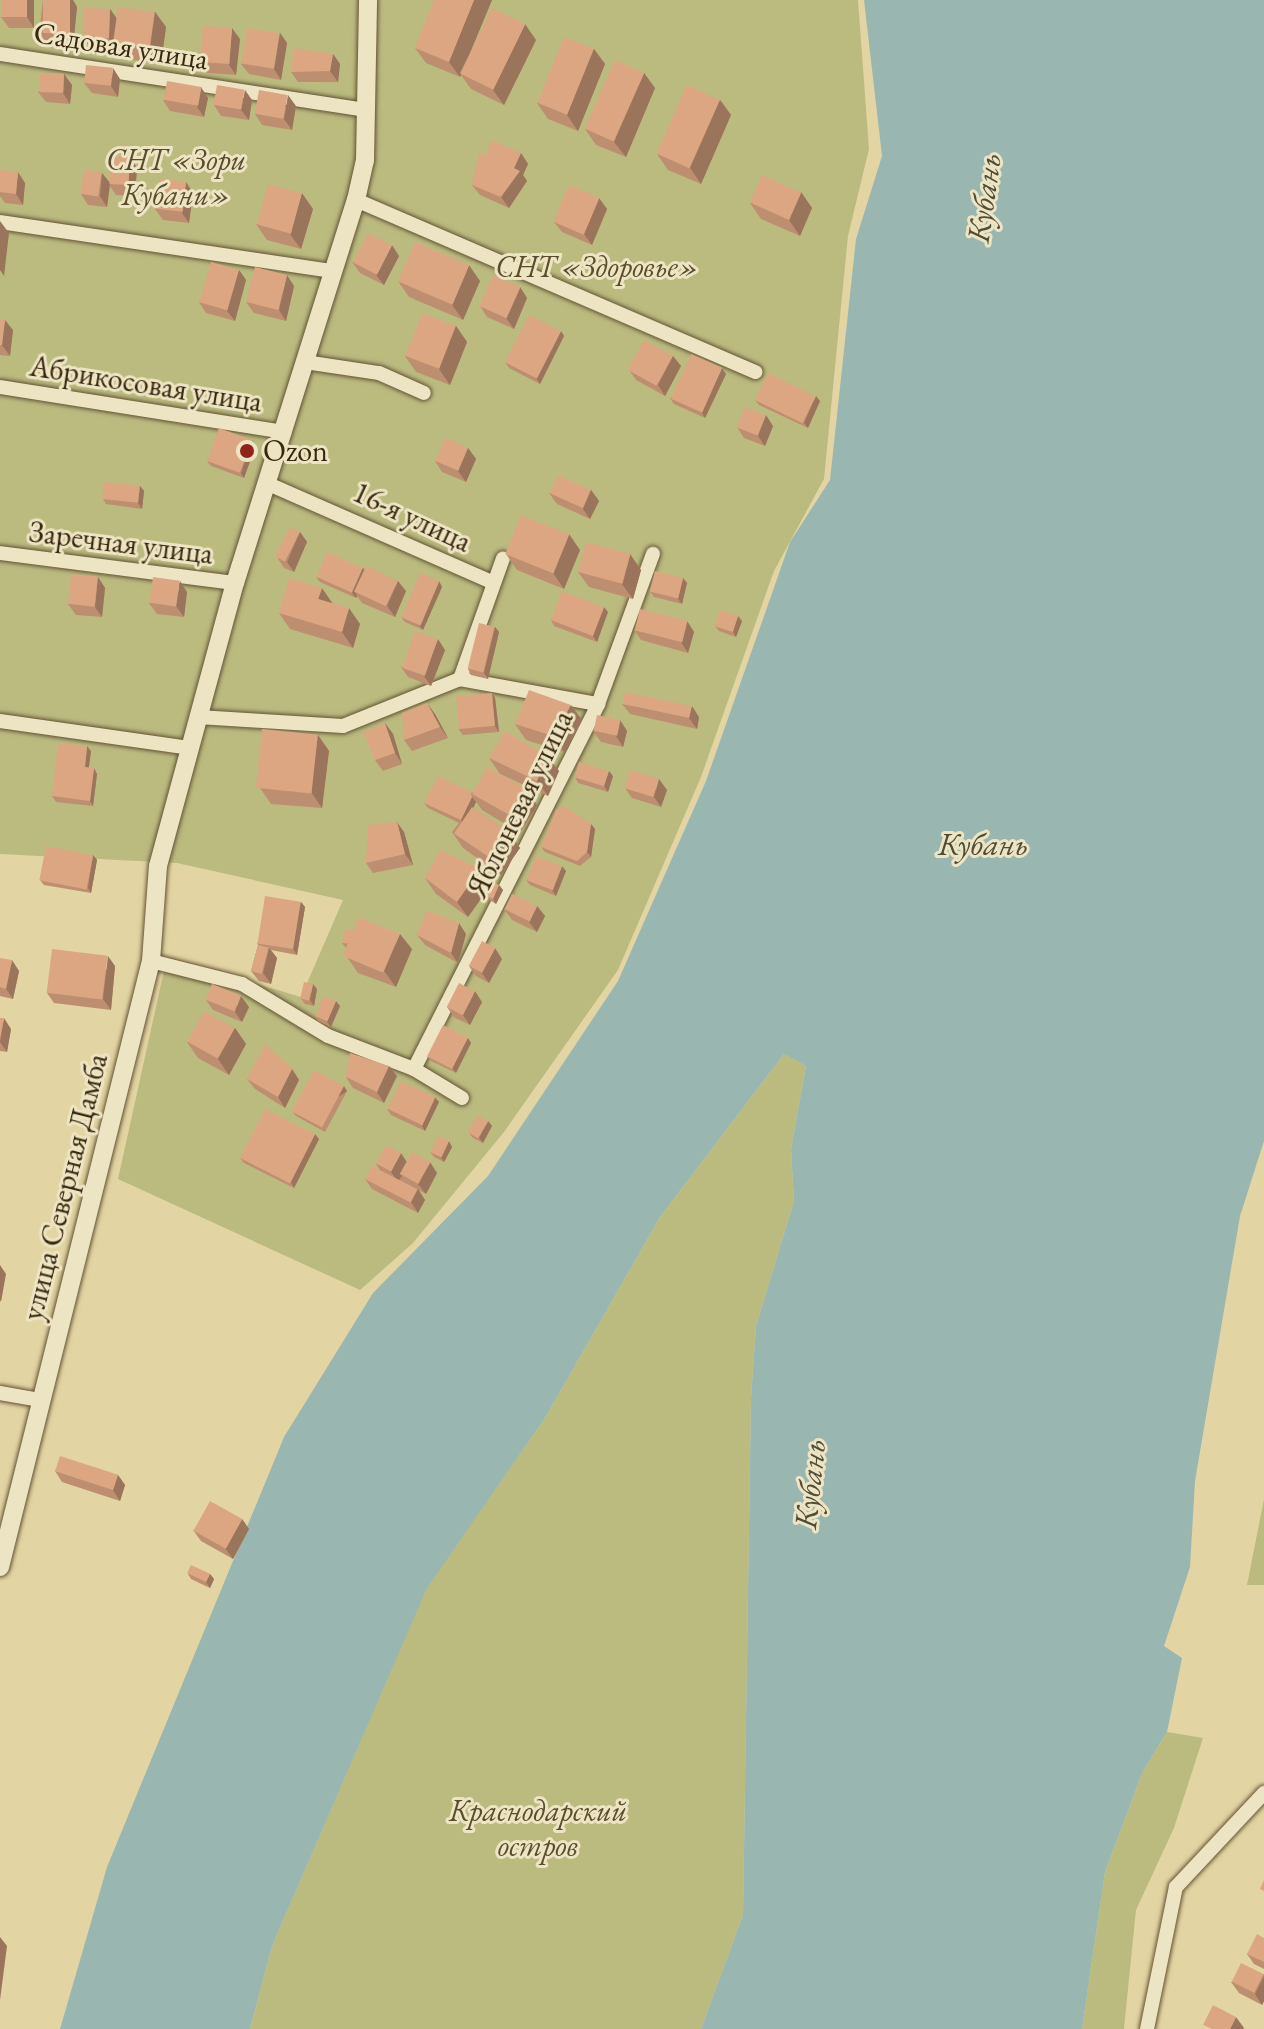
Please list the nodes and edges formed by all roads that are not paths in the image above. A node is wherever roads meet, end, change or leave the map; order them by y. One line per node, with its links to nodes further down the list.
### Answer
1 (368, 0): 3 (street, улица Северная Дамба)
2 (0, 54): 3 (street, Садовая улица)
3 (365, 110): 4 (street, улица Северная Дамба)
4 (356, 200): 6 (street, улица Северная Дамба); 8 (street)
5 (0, 222): 6 (street)
6 (332, 271): 7 (street, улица Северная Дамба)
7 (305, 362): 10 (street); 11 (street, улица Северная Дамба)
8 (756, 372)
9 (0, 387): 11 (street, Абрикосовая улица)
10 (424, 393)
11 (284, 432): 12 (street, улица Северная Дамба)
12 (266, 483): 16 (street, 16-я улица); 17 (street, улица Северная Дамба)
13 (0, 553): 17 (street, Заречная улица)
14 (653, 554): 19 (street, Яблоневая улица)
15 (503, 558): 16 (street)
16 (491, 582): 18 (street)
17 (235, 583): 20 (street, улица Северная Дамба)
18 (460, 679): 19 (street); 20 (street)
19 (598, 704): 24 (street, Яблоневая улица)
20 (198, 717): 22 (street, улица Северная Дамба)
21 (0, 721): 22 (street)
22 (189, 748): 23 (street, улица Северная Дамба)
23 (151, 961): 24 (street); 27 (street, улица Северная Дамба)
24 (414, 1069): 25 (street)
25 (462, 1098)
26 (0, 1393): 27 (street)
27 (40, 1400): 28 (street, улица Северная Дамба)
28 (0, 1567)
29 (1264, 1793): 30 (street)
30 (1147, 2029)

